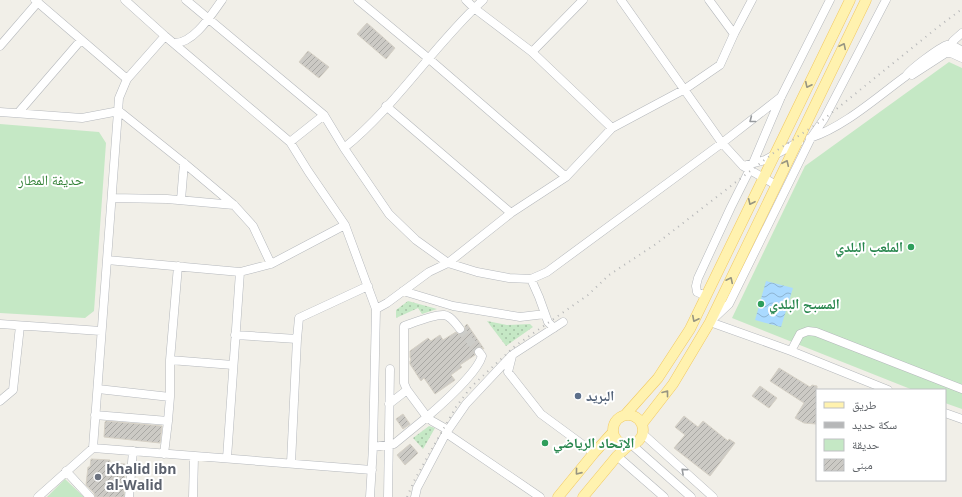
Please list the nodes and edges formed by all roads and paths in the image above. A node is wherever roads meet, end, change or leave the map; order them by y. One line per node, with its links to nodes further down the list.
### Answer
1 (125, 0): 20 (street)
2 (186, 0): 17 (street)
3 (222, 0): 17 (street)
4 (358, 0): 27 (street)
5 (466, 0): 16 (street)
6 (483, 0): 16 (street)
7 (583, 0): 26 (street)
8 (621, 0): 30 (street)
9 (709, 0): 19 (street)
10 (752, 0): 19 (street)
11 (830, 0): 31 (street)
12 (850, 0): 43 (main road, one-way to 43)
13 (866, 0): 41 (main road, one-way to 13)
14 (886, 0): 38 (street)
15 (37, 1): 21 (street); 23 (street)
16 (474, 8): 26 (street); 27 (street)
17 (209, 18): 22 (street); 36 (street)
18 (962, 33): 24 (street)
19 (734, 34): 30 (street)
20 (165, 36): 22 (street); 29 (street)
21 (81, 40): 29 (street); 35 (street)
22 (174, 43): 39 (street)
23 (0, 46)
24 (949, 49): 25 (street); 28 (street); 38 (street)
25 (962, 51)
26 (532, 52): 37 (street)
27 (428, 58): 32 (street); 46 (street)
28 (962, 58)
29 (127, 79): 33 (street)
30 (685, 89): 37 (street); 40 (street)
31 (781, 96): 40 (street, one-way to 40); 45 (street)
32 (386, 106): 42 (street); 52 (street)
33 (119, 111): 35 (street); 44 (street); 49 (street)
34 (0, 112): 35 (street)
35 (18, 113)
36 (324, 115): 39 (street); 42 (street)
37 (612, 128): 46 (street)
38 (811, 138): 41 (street); 66 (street)
39 (290, 142): 53 (street)
40 (722, 142): 45 (street); 59 (street)
41 (796, 143): 43 (street); 48 (main road, one-way to 41)
42 (344, 148): 55 (street)
43 (774, 155): 45 (street); 47 (main road)
44 (184, 163): 50 (street); 51 (street)
45 (749, 166): 47 (street); 62 (street)
46 (566, 177): 52 (street)
47 (762, 178): 48 (street); 62 (main road, one-way to 62)
48 (776, 185): 66 (main road, one-way to 48)
49 (112, 198): 50 (street); 54 (street)
50 (181, 200): 51 (street)
51 (234, 205): 56 (street)
52 (512, 213): 55 (street)
53 (345, 225): 56 (street); 60 (street)
54 (107, 260): 57 (street); 71 (street)
55 (448, 263): 59 (street); 61 (street)
56 (271, 264): 58 (street)
57 (178, 266): 58 (street); 77 (street)
58 (240, 272): 72 (street)
59 (531, 279): 64 (street)
60 (368, 286): 63 (street); 73 (street)
61 (403, 291): 63 (street); 64 (street)
62 (706, 296): 89 (main road, one-way to 89)
63 (376, 309): 98 (street)
64 (545, 314): 69 (street)
65 (563, 322): 69 (street)
66 (710, 322): 75 (street); 93 (main road, one-way to 66)
67 (0, 324): 68 (street)
68 (20, 326): 71 (street); 85 (street)
69 (554, 328): 76 (street)
70 (460, 329): 83 (street)
71 (101, 331): 80 (street)
72 (235, 334): 73 (street); 78 (street)
73 (297, 339): 106 (street)
74 (479, 352): 90 (street)
75 (791, 352): 81 (street); 82 (street)
76 (512, 355): 94 (street); 101 (street)
77 (170, 360): 78 (street); 84 (street)
78 (233, 365): 105 (street)
79 (390, 369): 86 (street)
80 (98, 389): 84 (street); 88 (street)
81 (885, 389)
82 (962, 389)
83 (407, 390): 86 (street); 90 (street)
84 (170, 397): 92 (street)
85 (0, 402)
86 (389, 404): 96 (street)
87 (946, 413): 91 (street)
88 (95, 414): 92 (street); 99 (street)
89 (625, 415): 93 (main road); 95 (main road)
90 (428, 417): 94 (street); 96 (street)
91 (962, 419)
92 (168, 421): 102 (street)
93 (643, 429): 97 (main road); 121 (street, one-way to 93)
94 (447, 432): 115 (street); 116 (street)
95 (613, 432): 97 (main road); 101 (main road)
96 (388, 445): 98 (street); 114 (street)
97 (630, 445): 104 (main road); 120 (street)
98 (373, 447): 107 (street)
99 (93, 448): 100 (street); 108 (street)
100 (133, 451): 102 (street); 111 (street)
101 (594, 453): 117 (main road, one-way to 117)
102 (164, 454): 103 (street)
103 (194, 456): 105 (street); 112 (street)
104 (617, 456): 118 (main road); 119 (street)
105 (226, 458): 106 (street)
106 (292, 463): 107 (street)
107 (372, 470): 113 (street)
108 (66, 471): 109 (street); 110 (street)
109 (38, 497)
110 (90, 497)
111 (129, 497)
112 (192, 497)
113 (370, 497)
114 (388, 497)
115 (414, 497)
116 (540, 497)
117 (558, 497)
118 (583, 497)
119 (664, 497)
120 (691, 497)
121 (713, 497)

